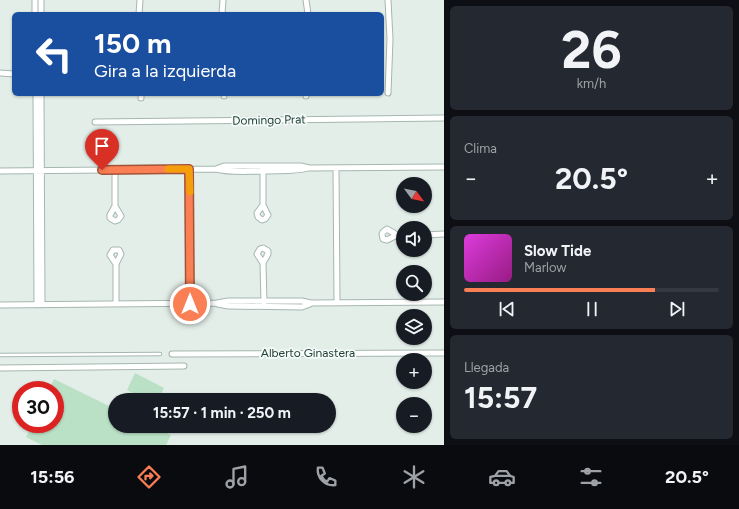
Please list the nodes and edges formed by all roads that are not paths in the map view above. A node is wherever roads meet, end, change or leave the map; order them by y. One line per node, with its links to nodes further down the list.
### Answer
1 (35, 0): 7 (street)
2 (41, 0): 8 (street)
3 (140, 0): 9 (street)
4 (223, 0): 10 (street)
5 (306, 0): 11 (street)
6 (388, 0): 14 (street)
7 (35, 12)
8 (41, 12)
9 (139, 12)
10 (222, 12)
11 (308, 12)
12 (1, 74): 13 (street)
13 (12, 74)
14 (388, 93)
15 (36, 96): 25 (street)
16 (41, 96): 25 (street)
17 (444, 118): 18 (street, Domingo Prat)
18 (95, 122)
19 (444, 167): 21 (street)
20 (263, 168): 21 (street); 22 (street); 26 (street)
21 (336, 168): 33 (street)
22 (189, 169): 23 (street); 35 (street)
23 (115, 170): 25 (street); 27 (street)
24 (0, 171): 25 (street)
25 (39, 171): 38 (street)
26 (263, 205)
27 (115, 206)
28 (444, 234): 29 (street)
29 (432, 235)
30 (264, 263): 36 (street)
31 (116, 264): 34 (street)
32 (444, 302): 33 (street)
33 (337, 303): 36 (street)
34 (116, 304): 35 (street); 38 (street)
35 (190, 304): 36 (street)
36 (264, 304)
37 (0, 305): 38 (street)
38 (39, 305)
39 (444, 353): 41 (street, Alberto Ginastera)
40 (160, 354): 42 (lane)
41 (172, 354)
42 (0, 355)
43 (184, 366): 44 (street)
44 (0, 368)

